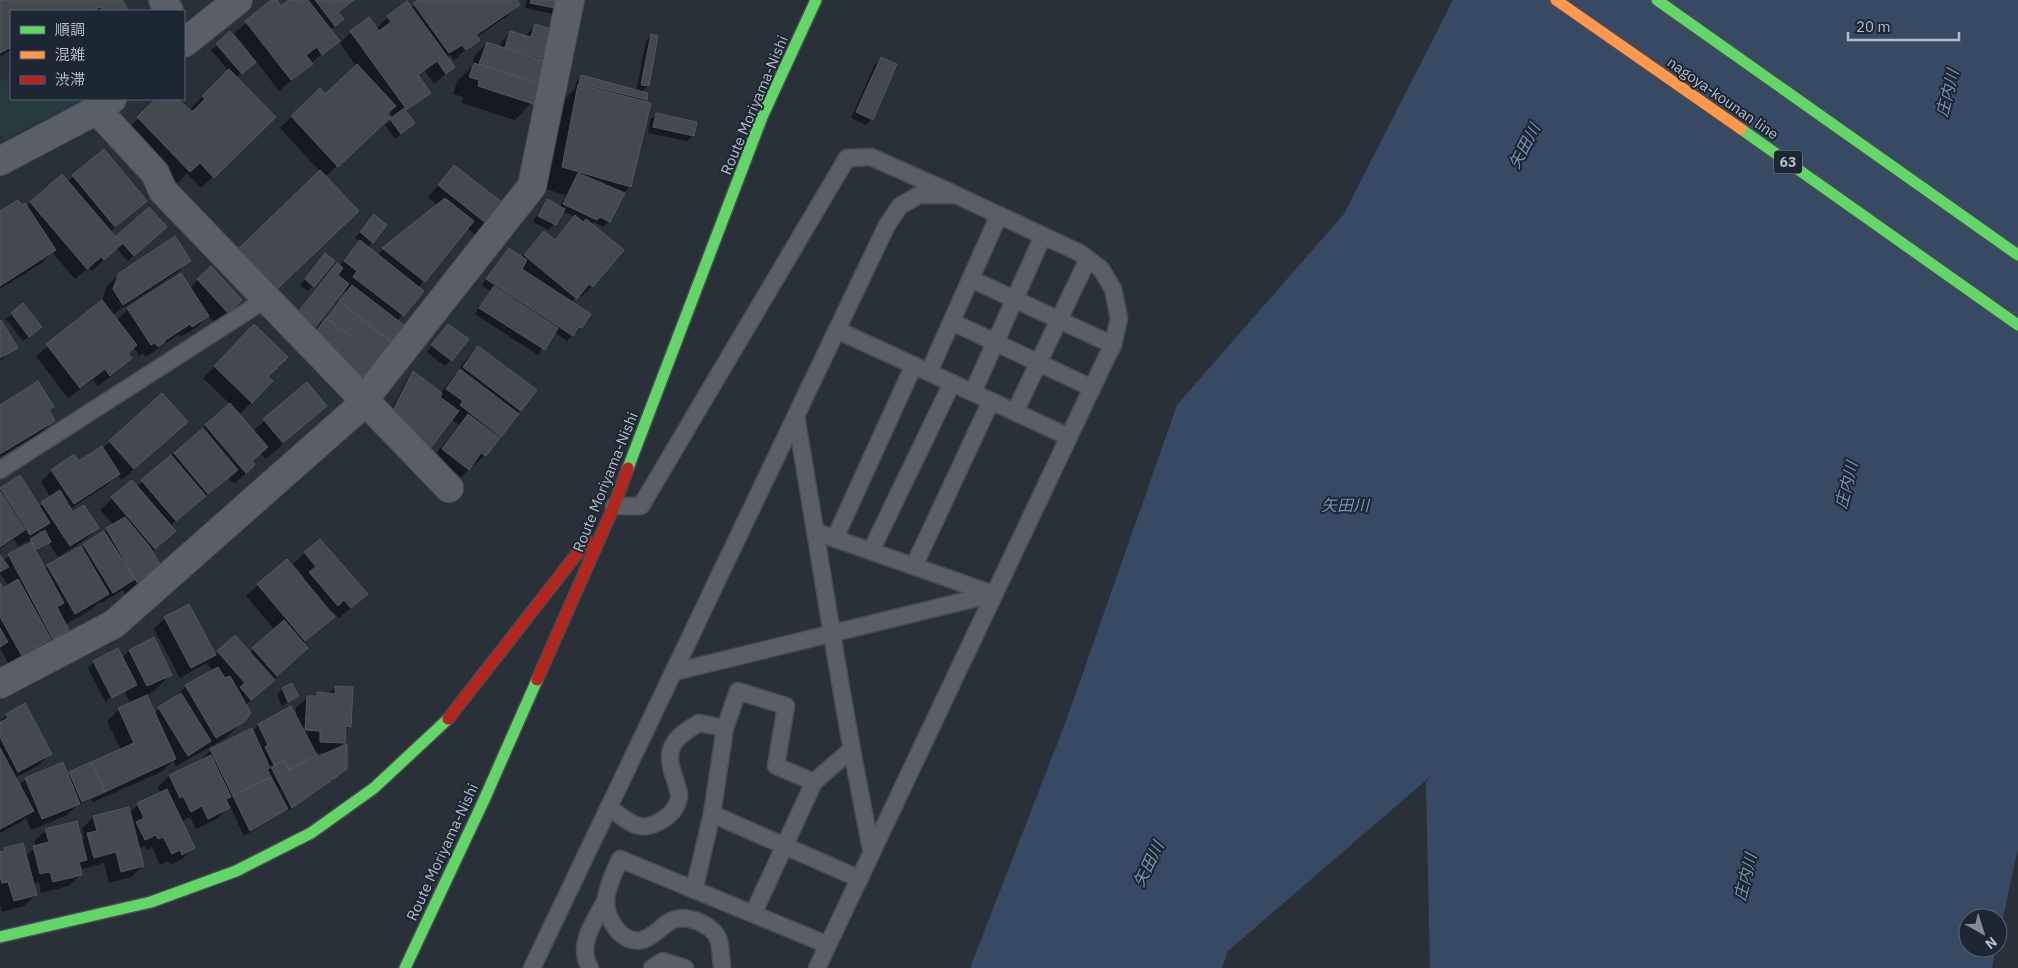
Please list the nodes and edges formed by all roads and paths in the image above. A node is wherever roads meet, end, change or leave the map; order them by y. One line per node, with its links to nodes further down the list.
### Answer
1 (238, 0): 6 (street)
2 (570, 0): 29 (street)
3 (816, 0): 36 (main road, Route Moriyama-Nishi)
4 (1556, 0): 19 (main road, nagoya-kounan line / 63)
5 (1657, 0): 12 (main road)
6 (185, 40)
7 (104, 104): 8 (street); 15 (street)
8 (0, 161)
9 (956, 195): 10 (lane); 20 (lane); 36 (lane)
10 (999, 215): 11 (lane); 14 (lane)
11 (1044, 236): 13 (lane); 16 (lane)
12 (2018, 254)
13 (1088, 259): 17 (lane); 22 (lane)
14 (971, 279): 16 (lane); 18 (lane)
15 (266, 299): 29 (street); 34 (lane)
16 (1015, 299): 17 (lane); 21 (lane)
17 (1059, 319): 22 (lane); 23 (lane)
18 (952, 322): 21 (lane); 25 (lane)
19 (2018, 326)
20 (837, 330): 24 (lane); 32 (lane)
21 (996, 342): 23 (lane); 28 (lane)
22 (1112, 345): 27 (lane)
23 (1039, 362): 27 (lane); 31 (lane)
24 (914, 365): 25 (lane); 38 (lane)
25 (929, 372): 26 (lane)
26 (952, 383): 28 (lane); 39 (lane)
27 (1092, 388): 33 (lane)
28 (973, 392): 30 (lane)
29 (363, 401): 35 (street); 44 (street)
30 (990, 401): 31 (lane); 40 (lane)
31 (1015, 412): 33 (lane)
32 (796, 416): 37 (lane); 43 (lane)
33 (1069, 437): 41 (lane)
34 (0, 470)
35 (449, 488)
36 (614, 506): 56 (main road); 59 (main road, Route Moriyama-Nishi)
37 (816, 532): 38 (lane); 42 (lane)
38 (835, 538): 39 (lane)
39 (871, 550): 40 (lane)
40 (914, 566): 41 (lane)
41 (993, 594): 42 (lane); 51 (lane)
42 (834, 632): 43 (lane); 46 (lane)
43 (674, 672): 48 (lane)
44 (0, 684)
45 (725, 728): 47 (lane); 48 (lane); 49 (lane)
46 (851, 750): 47 (lane); 51 (lane)
47 (814, 782): 50 (lane)
48 (609, 808): 58 (lane)
49 (712, 814): 50 (lane); 53 (lane)
50 (783, 846): 52 (lane); 55 (lane)
51 (872, 853): 52 (lane)
52 (860, 879): 57 (lane)
53 (694, 890): 54 (lane); 55 (lane)
54 (606, 900): 60 (lane); 63 (lane)
55 (753, 914): 57 (lane)
56 (0, 937)
57 (828, 945): 64 (lane)
58 (538, 964)
59 (405, 968)
60 (590, 968)
61 (652, 968): 62 (lane)
62 (685, 968)
63 (722, 968)
64 (817, 968)

